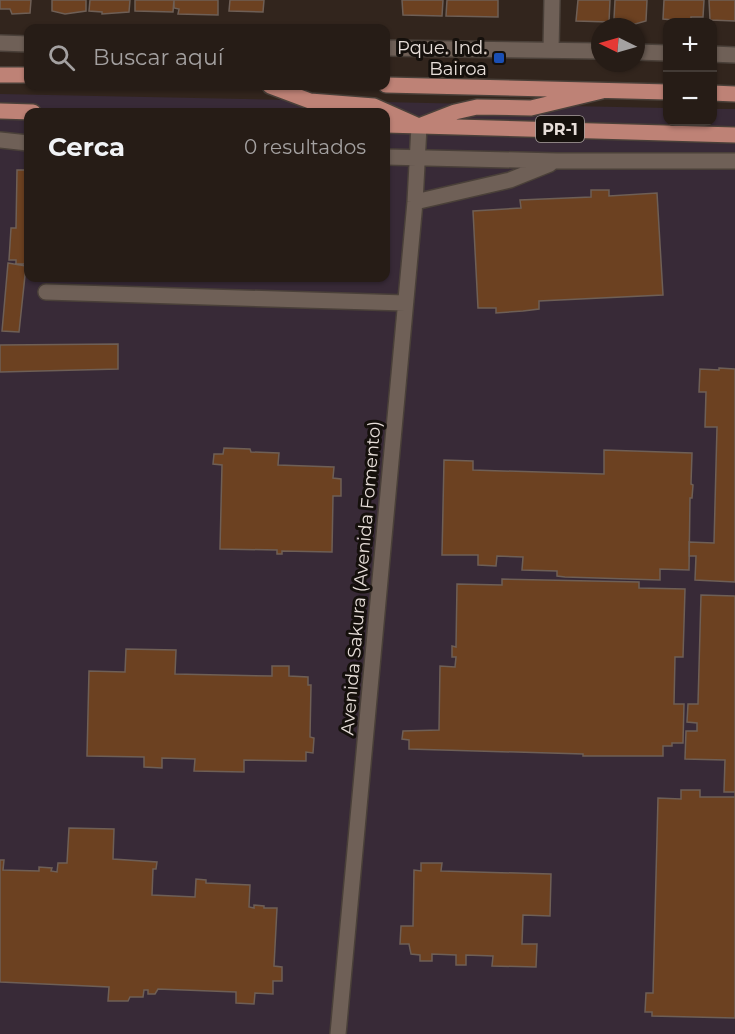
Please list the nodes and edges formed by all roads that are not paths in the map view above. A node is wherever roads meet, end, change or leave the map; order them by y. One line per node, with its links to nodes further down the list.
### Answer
1 (552, 0): 5 (street)
2 (0, 43): 3 (street)
3 (24, 44)
4 (390, 48): 5 (street)
5 (551, 50): 6 (street)
6 (591, 51)
7 (645, 52): 8 (street)
8 (663, 53)
9 (717, 54): 10 (street)
10 (735, 55)
11 (0, 75): 12 (main road)
12 (24, 75)
13 (390, 85): 15 (main road, PR-1)
14 (281, 90): 19 (main road)
15 (602, 91): 16 (main road, PR-1); 24 (main road)
16 (663, 92)
17 (717, 93): 18 (main road)
18 (735, 94)
19 (378, 108)
20 (0, 111): 21 (main road)
21 (24, 112)
22 (390, 113): 24 (main road)
23 (390, 125): 24 (main road, PR-1)
24 (419, 126): 25 (main road, PR-1); 29 (street, Avenida Sakura (Avenida Fomento))
25 (735, 135)
26 (0, 140): 27 (street)
27 (24, 143)
28 (390, 157): 29 (street)
29 (418, 158): 30 (street); 32 (street, Avenida Sakura (Avenida Fomento))
30 (556, 161): 31 (street); 32 (street)
31 (735, 161)
32 (414, 202): 34 (street, Avenida Sakura (Avenida Fomento))
33 (46, 292): 34 (street)
34 (405, 303): 35 (street, Avenida Sakura (Avenida Fomento))
35 (338, 1034)

